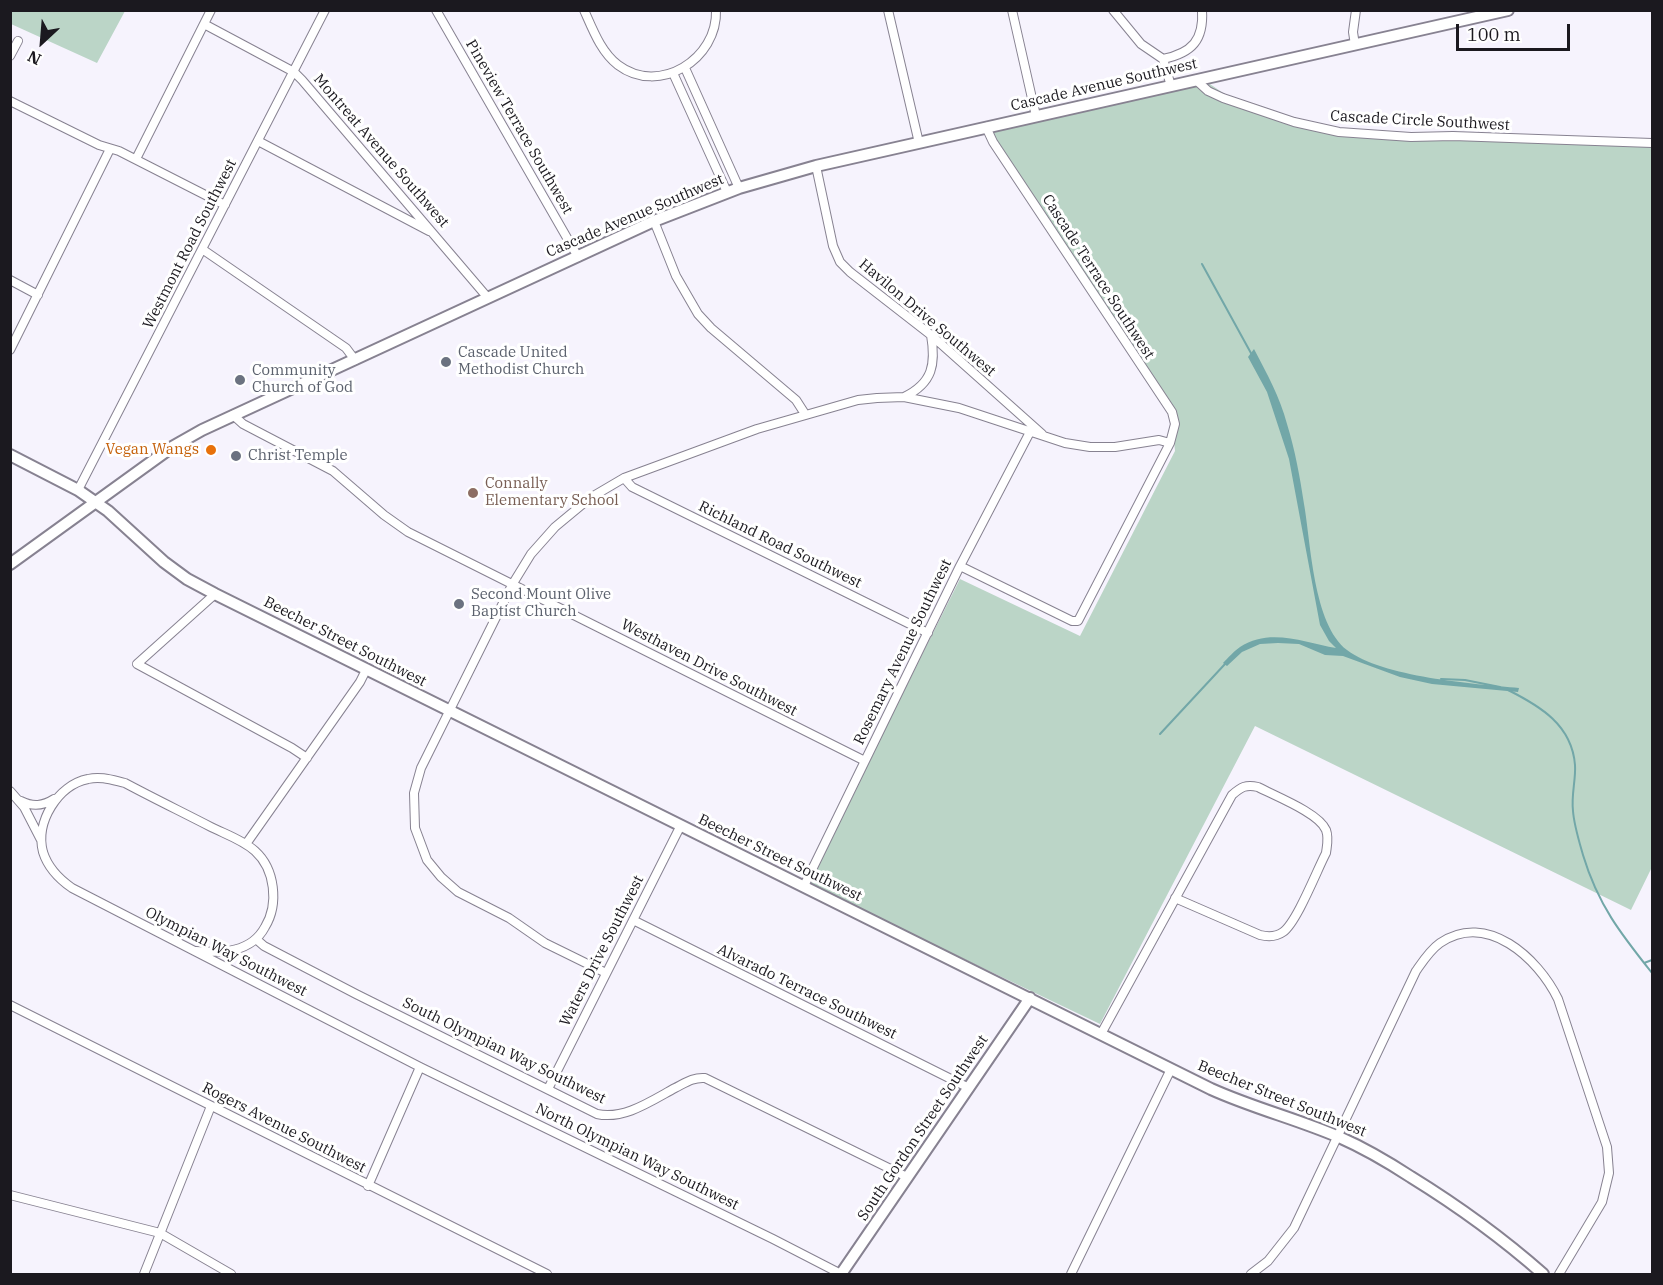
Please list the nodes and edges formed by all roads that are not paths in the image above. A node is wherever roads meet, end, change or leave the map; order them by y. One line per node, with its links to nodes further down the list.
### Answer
1 (211, 10): 12 (street)
2 (326, 10): 18 (street, Westmont Road Southwest)
3 (436, 10): 37 (street, Pineview Terrace Southwest)
4 (584, 10): 19 (street)
5 (716, 10): 17 (street)
6 (888, 10): 26 (street)
7 (1012, 10): 23 (street)
8 (1113, 10): 16 (street)
9 (1202, 10): 16 (street)
10 (1356, 10): 14 (street)
11 (1508, 10): 14 (street, Cascade Avenue Southwest)
12 (204, 24): 18 (street, Montreat Avenue Southwest); 29 (street)
13 (18, 42): 15 (street)
14 (1355, 45): 20 (street, Cascade Avenue Southwest)
15 (10, 56)
16 (1163, 58): 21 (street)
17 (685, 68): 19 (street); 31 (street)
18 (294, 72): 25 (street, Westmont Road Southwest); 35 (street, Montreat Avenue Southwest)
19 (673, 74): 32 (street)
20 (1196, 80): 21 (street, Cascade Avenue Southwest); 27 (street, Cascade Circle Southwest)
21 (1171, 86): 23 (street, Cascade Avenue Southwest)
22 (10, 101): 28 (street)
23 (1036, 116): 24 (street, Cascade Avenue Southwest)
24 (986, 128): 26 (street, Cascade Avenue Southwest); 49 (street, Cascade Terrace Southwest)
25 (258, 141): 33 (street, Westmont Road Southwest); 35 (street)
26 (919, 143): 30 (street, Cascade Avenue Southwest)
27 (1653, 143)
28 (110, 148): 29 (street); 39 (street)
29 (136, 159): 33 (street)
30 (816, 166): 31 (street, Cascade Avenue Southwest); 41 (street, Havilon Drive Southwest)
31 (739, 188): 32 (street, Cascade Avenue Southwest)
32 (727, 192): 34 (street, Cascade Avenue Southwest)
33 (225, 205): 36 (street, Westmont Road Southwest)
34 (654, 221): 37 (street, Cascade Avenue Southwest); 45 (street)
35 (434, 234): 40 (street, Montreat Avenue Southwest)
36 (202, 249): 43 (street); 52 (street, Westmont Road Southwest)
37 (578, 256): 40 (street, Cascade Avenue Southwest)
38 (10, 280): 39 (street)
39 (38, 295): 42 (street)
40 (488, 298): 43 (street, Cascade Avenue Southwest)
41 (931, 335): 44 (street); 48 (street, Havilon Drive Southwest)
42 (10, 350)
43 (355, 360): 46 (street, Cascade Avenue Southwest)
44 (904, 397): 45 (street); 47 (street)
45 (805, 414): 51 (street)
46 (233, 415): 53 (street, Cascade Avenue Southwest); 56 (street, Westhaven Drive Southwest)
47 (1030, 432): 48 (street); 55 (street, Rosemary Avenue Southwest)
48 (1044, 436): 49 (street)
49 (1170, 443): 55 (street)
50 (10, 455): 52 (street, Beecher Street Southwest)
51 (624, 478): 56 (street); 58 (street, Richland Road Southwest)
52 (78, 490): 53 (street, Beecher Street Southwest)
53 (94, 502): 54 (street, Cascade Avenue Southwest); 57 (street, Beecher Street Southwest)
54 (10, 564)
55 (960, 566): 58 (street, Rosemary Avenue Southwest)
56 (512, 585): 60 (street); 62 (street, Westhaven Drive Southwest)
57 (215, 594): 59 (street, Beecher Street Southwest); 61 (street)
58 (928, 633): 62 (street, Rosemary Avenue Southwest)
59 (366, 670): 60 (street, Beecher Street Southwest); 61 (street)
60 (449, 711): 66 (street, Beecher Street Southwest); 74 (street)
61 (307, 758): 68 (street)
62 (865, 761): 69 (street, Rosemary Avenue Southwest)
63 (10, 791): 65 (street, Olympian Way Southwest)
64 (56, 799): 65 (street); 67 (street, Olympian Way Southwest); 68 (street)
65 (19, 800): 67 (street, Olympian Way Southwest)
66 (681, 825): 69 (street, Beecher Street Southwest); 71 (street, Waters Drive Southwest)
67 (41, 840): 73 (street, Olympian Way Southwest)
68 (246, 844): 72 (street)
69 (804, 886): 75 (street, Beecher Street Southwest)
70 (1175, 898): 70 (street); 77 (street)
71 (633, 920): 74 (street, Waters Drive Southwest); 80 (street, Alvarado Terrace Southwest)
72 (256, 939): 73 (street); 81 (street, South Olympian Way Southwest)
73 (196, 951): 78 (street, Olympian Way Southwest)
74 (606, 973): 81 (street, Waters Drive Southwest)
75 (1030, 998): 77 (street, Beecher Street Southwest); 80 (street, South Gordon Street Southwest)
76 (11, 1007): 82 (street, Rogers Avenue Southwest)
77 (1101, 1034): 79 (street, Beecher Street Southwest)
78 (420, 1066): 85 (street); 88 (street, North Olympian Way Southwest)
79 (1171, 1069): 83 (street, Beecher Street Southwest); 93 (street)
80 (969, 1088): 84 (street, South Gordon Street Southwest)
81 (548, 1089): 84 (street, South Olympian Way Southwest)
82 (211, 1107): 85 (street, Rogers Avenue Southwest); 87 (street)
83 (1337, 1136): 89 (street); 94 (street, Beecher Street Southwest); 95 (street)
84 (907, 1177): 88 (street, South Gordon Street Southwest)
85 (368, 1185): 92 (street, Rogers Avenue Southwest)
86 (10, 1195): 87 (street)
87 (160, 1233): 90 (street); 91 (street)
88 (841, 1274)
89 (1254, 1274)
90 (144, 1275)
91 (231, 1275)
92 (547, 1275)
93 (1071, 1275)
94 (1543, 1275)
95 (1558, 1275)

